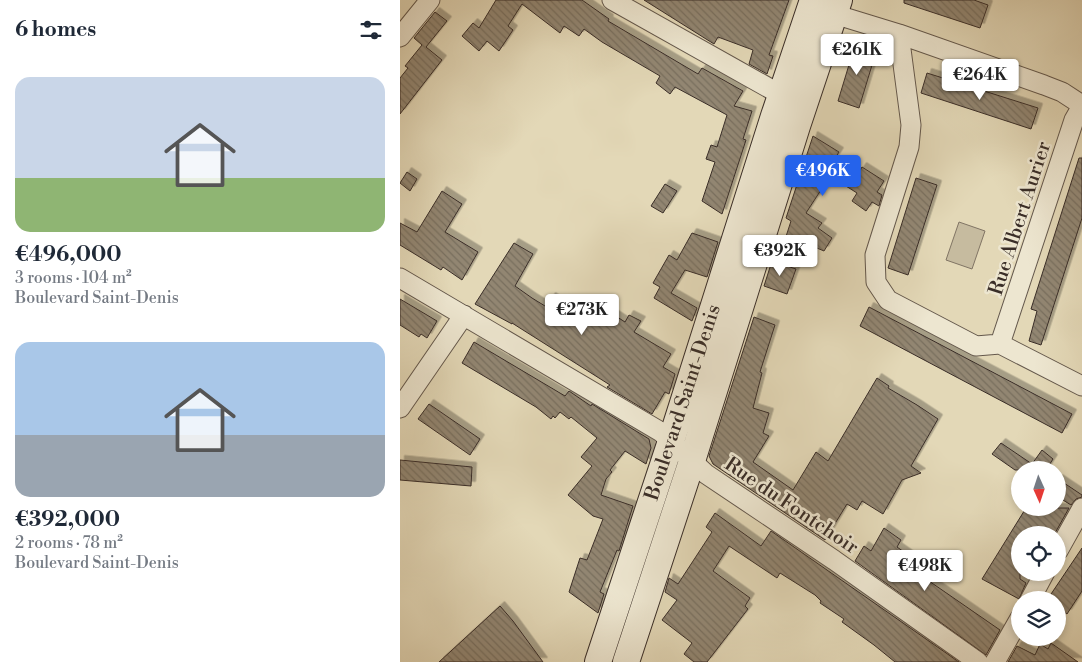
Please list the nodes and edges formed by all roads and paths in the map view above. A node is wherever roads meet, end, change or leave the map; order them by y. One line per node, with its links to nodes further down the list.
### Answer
1 (430, 0): 5 (street)
2 (612, 0): 6 (street)
3 (824, 5): 4 (street); 13 (main road, Boulevard Saint-Denis)
4 (899, 34): 7 (street); 10 (street)
5 (400, 37)
6 (776, 92)
7 (1082, 106): 10 (street, Rue Albert Aurier)
8 (400, 278): 9 (street, Rue du Fontchoir)
9 (464, 315): 12 (street); 13 (street, Rue du Fontchoir)
10 (1000, 344): 11 (street)
11 (1082, 386)
12 (400, 408)
13 (681, 451): 17 (main road, Boulevard Saint-Denis); 18 (main road, Boulevard Saint-Denis); 19 (street, Rue du Fontchoir)
14 (1082, 508): 15 (street)
15 (1066, 537)
16 (1011, 634): 20 (street)
17 (598, 662)
18 (626, 662)
19 (978, 662)
20 (995, 662)

